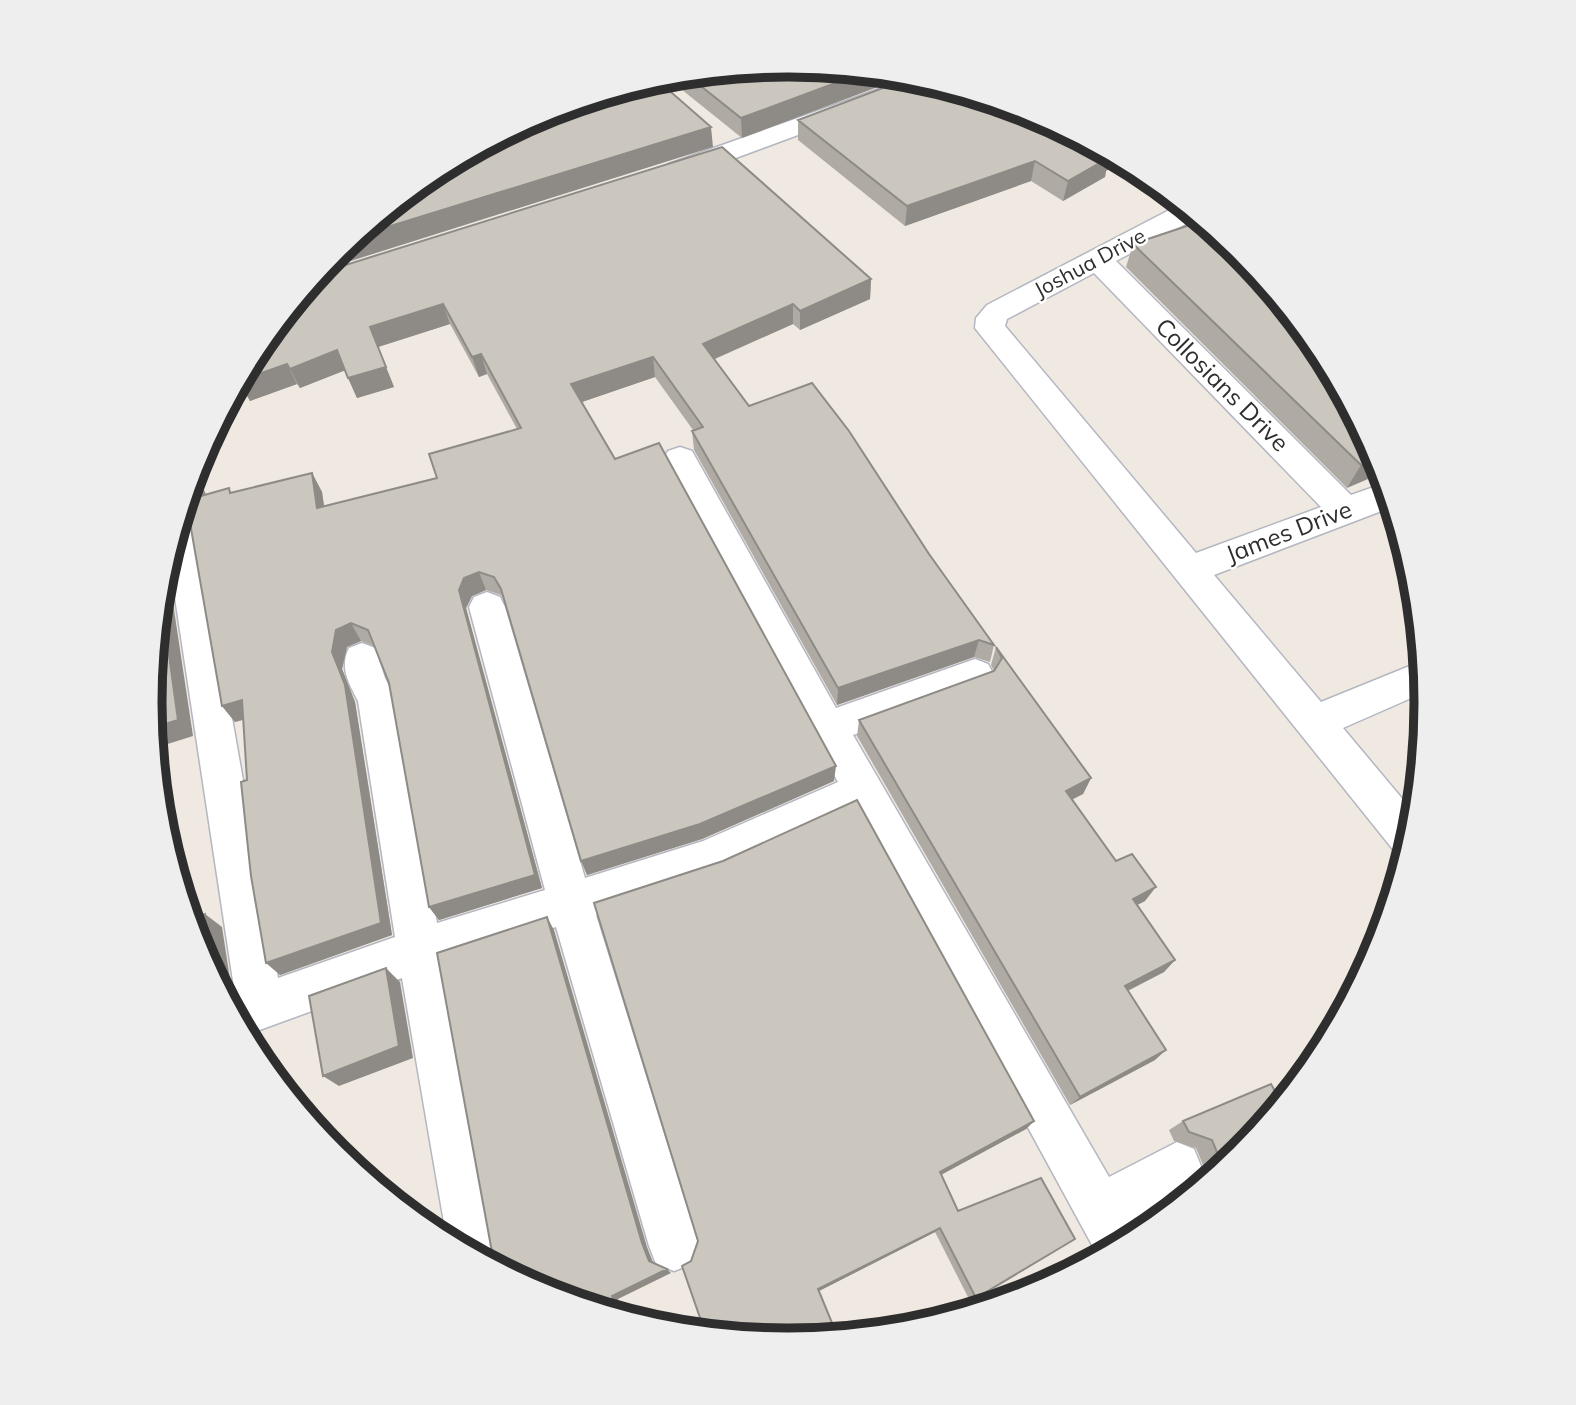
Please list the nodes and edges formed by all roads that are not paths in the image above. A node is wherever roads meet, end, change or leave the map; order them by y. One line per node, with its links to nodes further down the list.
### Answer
1 (906, 88): 3 (street)
2 (716, 133): 3 (street)
3 (737, 151): 4 (street)
4 (660, 176)
5 (1180, 216): 6 (street, Joshua Drive)
6 (1097, 259): 9 (street, Collosians Drive); 11 (street, Joshua Drive)
7 (680, 458): 17 (street)
8 (1379, 498): 9 (street, James Drive)
9 (1346, 511): 11 (street, James Drive)
10 (183, 544): 22 (street)
11 (1189, 570): 16 (street)
12 (487, 607): 20 (street)
13 (362, 659): 21 (street)
14 (975, 675): 17 (street)
15 (1413, 680): 16 (street)
16 (1314, 723): 19 (street)
17 (827, 728): 18 (street)
18 (865, 789): 20 (street); 24 (street)
19 (1400, 827)
20 (569, 901): 21 (street); 26 (street)
21 (419, 950): 22 (street); 25 (street)
22 (248, 1012)
23 (1177, 1166): 24 (street)
24 (1111, 1227)
25 (473, 1243)
26 (674, 1246)

